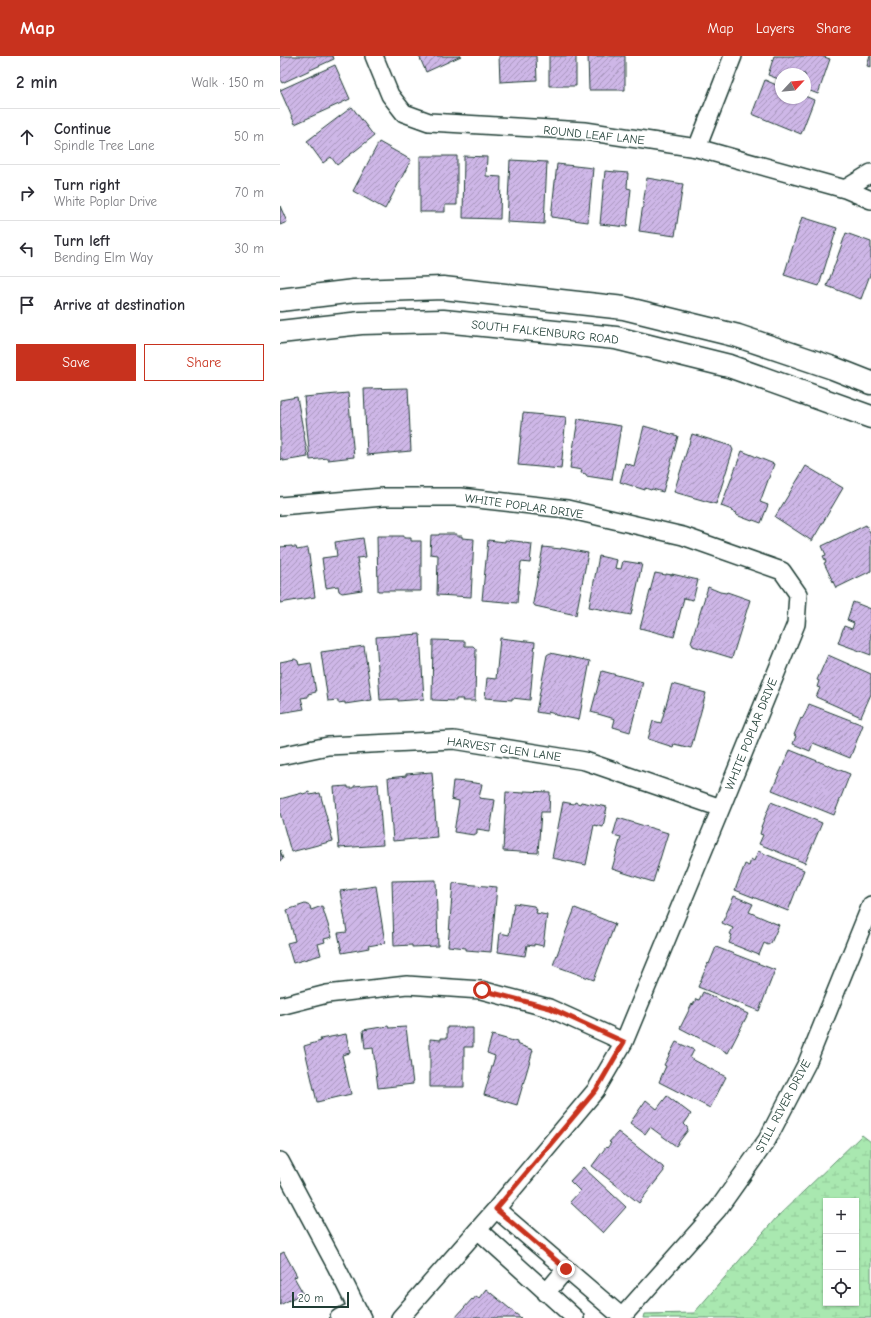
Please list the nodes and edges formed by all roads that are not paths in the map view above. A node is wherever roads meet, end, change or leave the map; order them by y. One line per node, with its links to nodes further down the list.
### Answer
1 (374, 56): 3 (street, ROUND LEAF LANE)
2 (733, 56): 3 (street)
3 (698, 148): 5 (street, ROUND LEAF LANE)
4 (871, 173): 5 (street)
5 (845, 189): 6 (street, ROUND LEAF LANE)
6 (871, 200)
7 (280, 300): 9 (street)
8 (280, 332): 10 (street, SOUTH FALKENBURG ROAD)
9 (871, 383)
10 (871, 417)
11 (280, 506): 13 (street, WHITE POPLAR DRIVE)
12 (280, 756): 13 (street, HARVEST GLEN LANE)
13 (721, 808): 16 (street, WHITE POPLAR DRIVE)
14 (871, 905): 26 (street, STILL RIVER DRIVE)
15 (280, 1006): 16 (street)
16 (624, 1042): 18 (street, WHITE POPLAR DRIVE)
17 (280, 1161): 22 (street)
18 (496, 1209): 19 (street, WHITE POPLAR DRIVE); 20 (street)
19 (478, 1230): 21 (street); 24 (street, WHITE POPLAR DRIVE)
20 (566, 1269): 21 (street); 26 (street)
21 (546, 1293): 25 (street)
22 (359, 1313): 23 (street)
23 (339, 1318)
24 (400, 1318)
25 (575, 1318)
26 (622, 1318)

